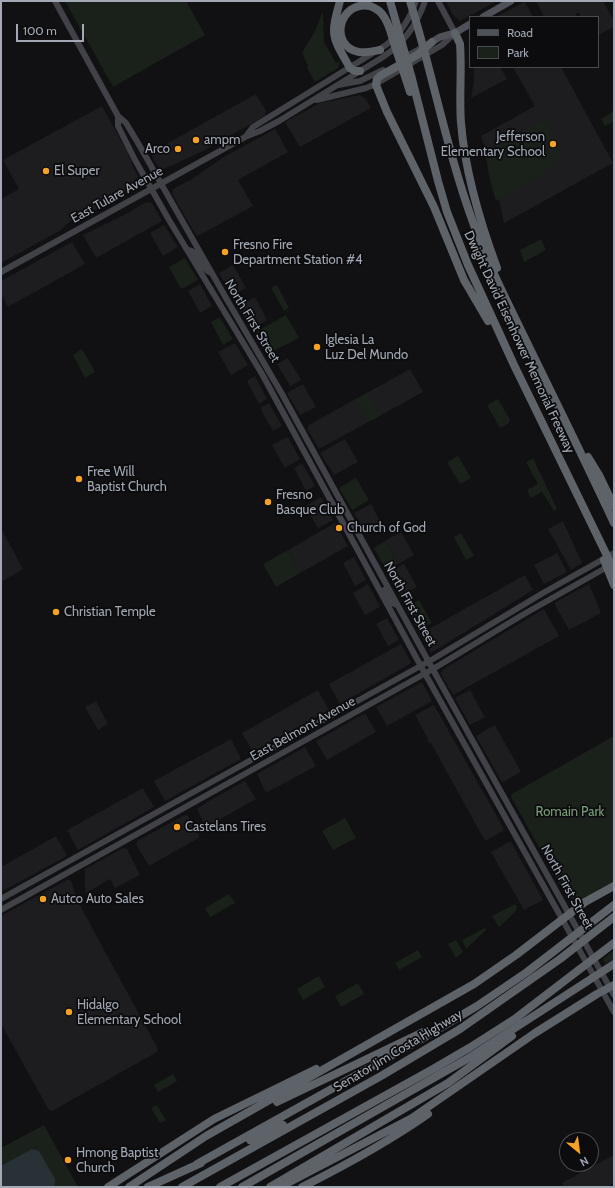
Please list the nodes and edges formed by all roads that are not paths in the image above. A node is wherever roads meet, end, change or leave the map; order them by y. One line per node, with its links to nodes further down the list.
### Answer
1 (55, 1): 23 (main road)
2 (340, 1): 14 (highway)
3 (390, 1): 27 (highway, Dwight David Eisenhower Memorial Freeway)
4 (410, 1): 33 (highway, Dwight David Eisenhower Memorial Freeway)
5 (416, 1): 13 (main road)
6 (426, 1): 13 (main road)
7 (438, 1): 11 (main road)
8 (511, 1): 9 (main road)
9 (485, 16)
10 (469, 25): 11 (main road)
11 (455, 32): 12 (main road); 16 (main road); 33 (highway)
12 (432, 42): 16 (highway)
13 (380, 52): 14 (main road, East Tulare Avenue); 15 (main road, East Tulare Avenue); 27 (highway)
14 (350, 68): 15 (highway); 19 (main road, East Tulare Avenue)
15 (360, 71): 18 (main road, East Tulare Avenue)
16 (387, 72): 17 (highway); 18 (main road)
17 (376, 84): 21 (main road); 34 (highway)
18 (336, 85): 19 (main road); 21 (main road, East Tulare Avenue)
19 (316, 88): 20 (main road, East Tulare Avenue)
20 (299, 99): 22 (main road, East Tulare Avenue); 24 (main road)
21 (308, 103): 24 (main road, East Tulare Avenue)
22 (273, 115): 25 (main road); 26 (main road, East Tulare Avenue)
23 (118, 116): 28 (main road, North First Street); 29 (main road)
24 (279, 121): 25 (main road, East Tulare Avenue)
25 (254, 134): 26 (main road, East Tulare Avenue)
26 (245, 137): 28 (main road, East Tulare Avenue)
27 (428, 148): 34 (highway, Dwight David Eisenhower Memorial Freeway)
28 (160, 184): 29 (main road, East Tulare Avenue); 32 (main road, North First Street)
29 (152, 189): 30 (main road); 31 (main road, East Tulare Avenue)
30 (188, 250): 32 (main road); 42 (main road, North First Street)
31 (1, 272)
32 (211, 272): 44 (main road, North First Street)
33 (537, 363): 35 (highway, Dwight David Eisenhower Memorial Freeway)
34 (514, 365): 36 (highway, Dwight David Eisenhower Memorial Freeway)
35 (563, 416): 37 (highway); 38 (highway, Dwight David Eisenhower Memorial Freeway)
36 (567, 473): 41 (highway, Dwight David Eisenhower Memorial Freeway); 43 (highway)
37 (614, 506)
38 (614, 523)
39 (614, 553): 45 (main road, East Belmont Avenue)
40 (614, 563): 47 (main road, East Belmont Avenue)
41 (614, 570)
42 (374, 579): 44 (main road); 46 (main road, North First Street)
43 (614, 584)
44 (398, 605): 45 (main road, North First Street)
45 (429, 662): 46 (main road, East Belmont Avenue); 47 (main road, North First Street)
46 (421, 666): 48 (main road, North First Street); 49 (main road, East Belmont Avenue)
47 (433, 669): 48 (main road, East Belmont Avenue); 60 (main road, North First Street)
48 (426, 673): 50 (main road, East Belmont Avenue); 62 (main road, North First Street)
49 (221, 777): 50 (main road); 52 (main road, East Belmont Avenue)
50 (188, 806): 54 (main road, East Belmont Avenue)
51 (614, 886): 64 (highway)
52 (1, 899)
53 (614, 905): 57 (highway)
54 (1, 910)
55 (614, 917): 65 (highway, Senator Jim Costa Highway)
56 (613, 944): 72 (highway)
57 (555, 951): 66 (highway); 67 (highway)
58 (614, 964): 61 (highway)
59 (614, 985): 63 (highway)
60 (614, 995)
61 (545, 1009): 73 (highway); 74 (highway)
62 (614, 1012)
63 (535, 1033): 75 (highway); 76 (highway)
64 (385, 1034): 66 (highway); 69 (highway)
65 (338, 1100): 67 (highway); 71 (highway, Senator Jim Costa Highway)
66 (173, 1158): 70 (highway)
67 (197, 1164): 68 (highway)
68 (151, 1186)
69 (108, 1187)
70 (129, 1187)
71 (182, 1187)
72 (221, 1187)
73 (242, 1187)
74 (270, 1187)
75 (280, 1187)
76 (302, 1187)

